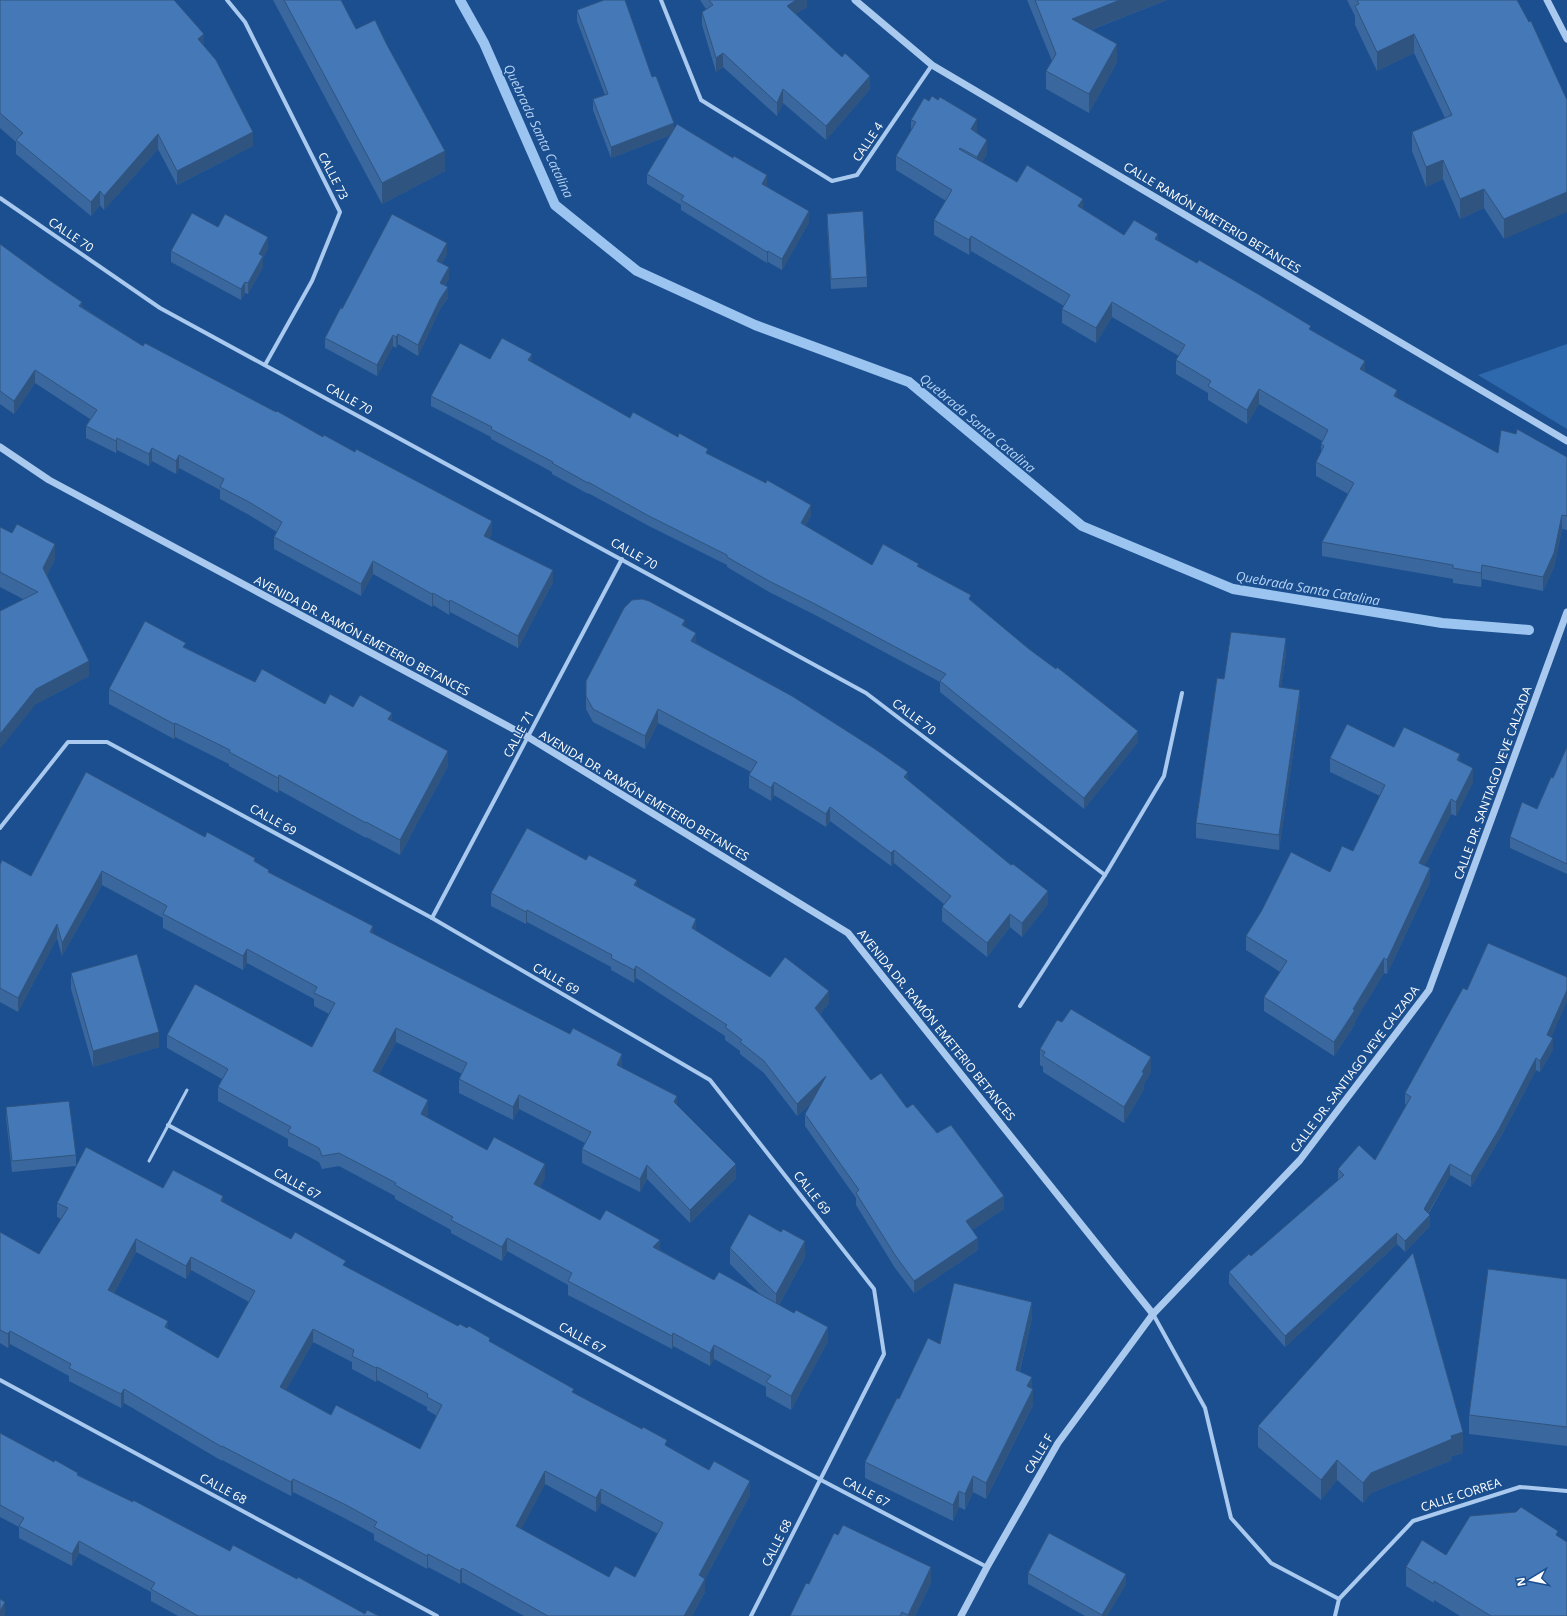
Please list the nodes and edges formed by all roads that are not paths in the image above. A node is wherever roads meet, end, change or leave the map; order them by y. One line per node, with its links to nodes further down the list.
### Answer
1 (227, 0): 8 (street, CALLE 73)
2 (662, 0): 6 (street, CALLE 4)
3 (855, 0): 6 (street, CALLE RAMÓN EMETERIO BETANCES)
4 (1547, 0): 5 (street)
5 (1567, 39)
6 (932, 65): 9 (street, CALLE RAMÓN EMETERIO BETANCES)
7 (0, 198): 8 (street, CALLE 70)
8 (265, 365): 11 (street, CALLE 70)
9 (1567, 441)
10 (0, 447): 14 (street, AVENIDA DR. RAMÓN EMETERIO BETANCES)
11 (622, 559): 14 (street, CALLE 71); 16 (street, CALLE 70)
12 (1567, 612): 22 (street, CALLE DR. SANTIAGO VEVE CALZADA)
13 (1182, 693): 16 (street)
14 (528, 737): 17 (street, CALLE 71); 22 (street, AVENIDA DR. RAMÓN EMETERIO BETANCES)
15 (0, 828): 17 (street, CALLE 69)
16 (1105, 875): 18 (street)
17 (432, 918): 24 (street, CALLE 69)
18 (1020, 1006)
19 (187, 1090): 20 (lane)
20 (168, 1125): 21 (lane); 24 (street, CALLE 67)
21 (149, 1161)
22 (1153, 1314): 26 (street, CALLE F); 27 (street)
23 (0, 1380): 28 (street, CALLE 68)
24 (821, 1480): 26 (street, CALLE 67); 29 (street, CALLE 68)
25 (1567, 1491): 27 (street, CALLE CORREA)
26 (987, 1566): 30 (street, CALLE F)
27 (1339, 1598): 31 (street)
28 (436, 1616)
29 (751, 1616)
30 (961, 1616)
31 (1335, 1616)

